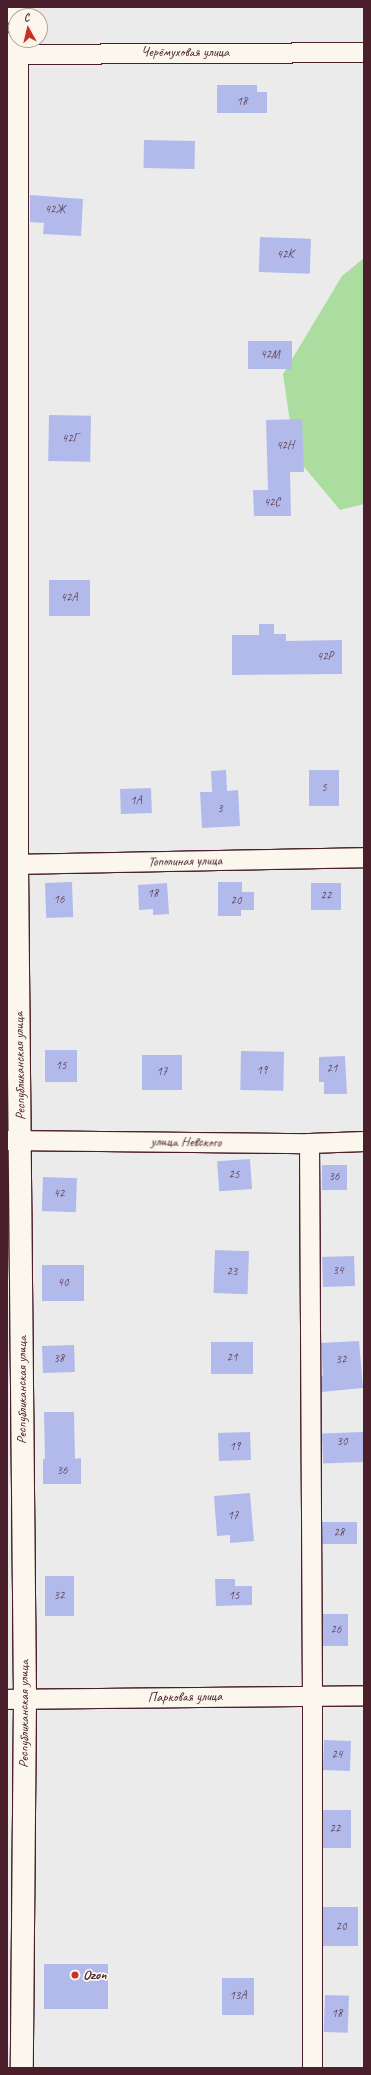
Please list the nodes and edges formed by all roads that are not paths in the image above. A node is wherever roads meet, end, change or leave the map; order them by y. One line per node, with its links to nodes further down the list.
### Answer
1 (13, 49): 2 (street, Черёмуховая улица); 4 (street, Республиканская улица)
2 (364, 52)
3 (364, 857): 4 (street, Тополиная улица)
4 (12, 864): 5 (street, Республиканская улица)
5 (14, 1140): 7 (street, улица Невского); 10 (street, Республиканская улица)
6 (364, 1142): 7 (street, улица Невского)
7 (309, 1143): 9 (street)
8 (364, 1695): 9 (street, Парковая улица)
9 (312, 1696): 10 (street, Парковая улица); 12 (street)
10 (16, 1699): 11 (street, Республиканская улица)
11 (22, 2068)
12 (312, 2068)

